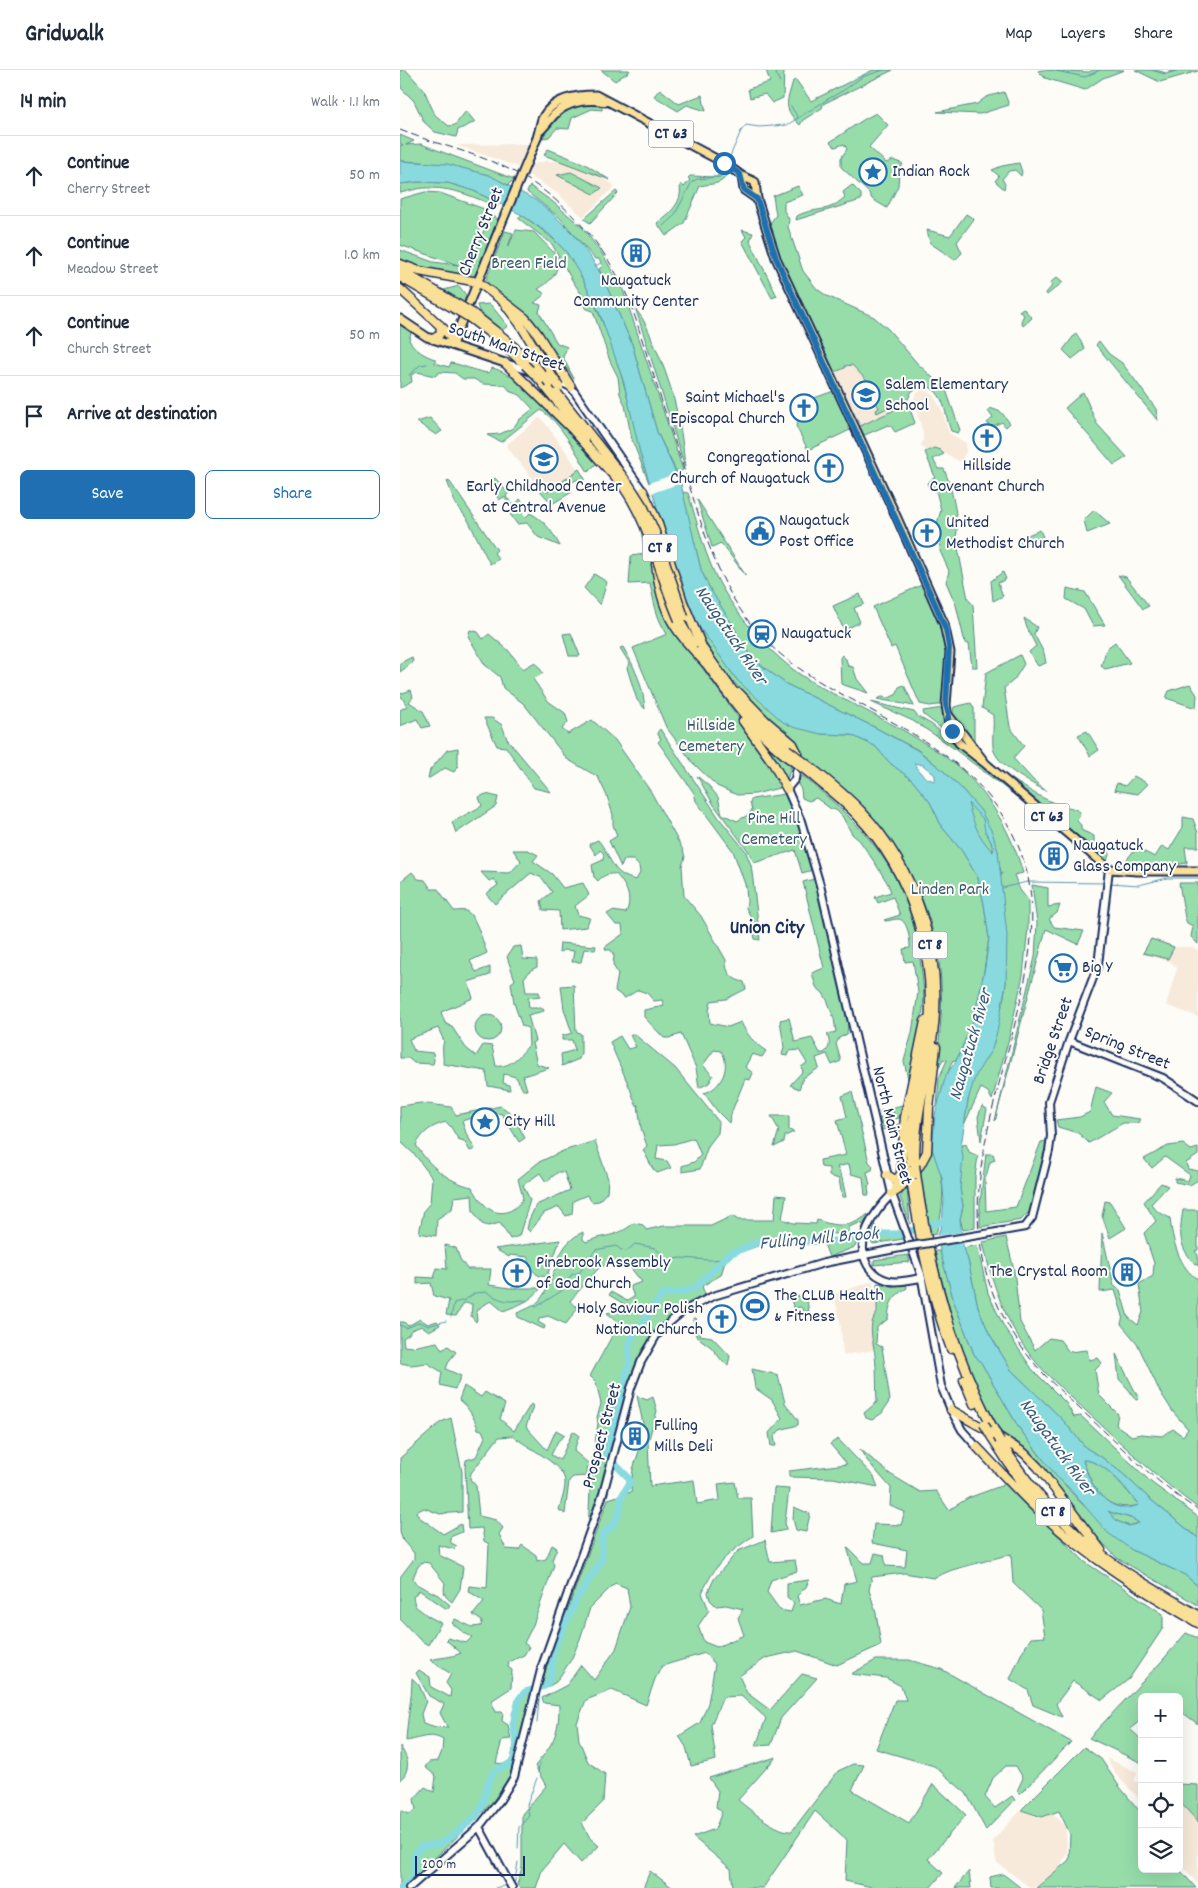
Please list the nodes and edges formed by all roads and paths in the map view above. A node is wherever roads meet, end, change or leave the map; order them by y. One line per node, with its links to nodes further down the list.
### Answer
1 (745, 180): 2 (main road, CT 63); 2 (main road, CT 63); 6 (main road, Cherry Street / CT 63, bridge)
2 (754, 191): 29 (main road, CT 63)
3 (400, 264): 6 (highway)
4 (400, 270): 9 (highway, CT 8)
5 (400, 277): 9 (highway, CT 8)
6 (478, 282): 8 (highway); 14 (main road, Cherry Street / CT 63)
7 (400, 289): 12 (highway)
8 (497, 296): 16 (highway); 17 (highway, bridge)
9 (461, 309): 10 (highway, CT 8, bridge)
10 (471, 316): 17 (highway, CT 8, bridge); 18 (highway, CT 8, bridge)
11 (400, 319): 13 (main road, South Main Street)
12 (440, 325): 13 (highway); 14 (highway)
13 (433, 339): 14 (main road, South Main Street)
14 (452, 345): 15 (main road, South Main Street)
15 (505, 363): 16 (main road, South Main Street); 18 (highway)
16 (572, 387): 19 (main road, South Main Street)
17 (584, 426): 18 (highway, CT 8)
18 (626, 485): 20 (highway, CT 8, bridge)
19 (642, 491): 20 (highway); 21 (highway)
20 (683, 617): 21 (highway, CT 8); 22 (highway, CT 8)
21 (710, 668): 23 (highway, CT 8)
22 (718, 670): 24 (highway, CT 8); 25 (highway)
23 (721, 685): 24 (highway, CT 8); 27 (highway)
24 (787, 753): 31 (highway, CT 8, bridge)
25 (798, 754): 26 (main road, North Main Street); 27 (main road)
26 (794, 779): 27 (main road); 28 (main road, North Main Street)
27 (787, 789): 28 (main road, North Main Street)
28 (794, 804): 35 (main road, North Main Street)
29 (1109, 869): 30 (main road); 32 (main road, Bridge Street)
30 (1198, 871)
31 (929, 953): 34 (highway); 36 (highway); 38 (highway, CT 8)
32 (1069, 1041): 33 (main road, Spring Street); 37 (main road, Bridge Street)
33 (1198, 1101)
34 (902, 1172): 35 (highway); 36 (highway)
35 (887, 1175): 36 (main road, North Main Street)
36 (892, 1194): 39 (main road); 40 (main road, North Main Street)
37 (1029, 1224): 39 (main road, Prospect Street, bridge)
38 (922, 1228): 42 (highway, CT 8); 42 (highway, CT 8, bridge)
39 (863, 1254): 40 (main road); 50 (main road, Prospect Street)
40 (922, 1278): 41 (main road, North Main Street)
41 (951, 1410): 43 (main road, North Main Street); 45 (highway)
42 (992, 1433): 44 (highway, CT 8); 45 (highway, CT 8, bridge)
43 (977, 1447): 44 (highway)
44 (1084, 1549): 49 (highway, CT 8)
45 (1120, 1568): 46 (highway, CT 8)
46 (1159, 1592): 47 (highway); 48 (highway, CT 8)
47 (1198, 1610)
48 (1198, 1615)
49 (1198, 1623)
50 (479, 1827): 51 (main road, Prospect Street); 52 (main road)
51 (409, 1888)
52 (512, 1888)

